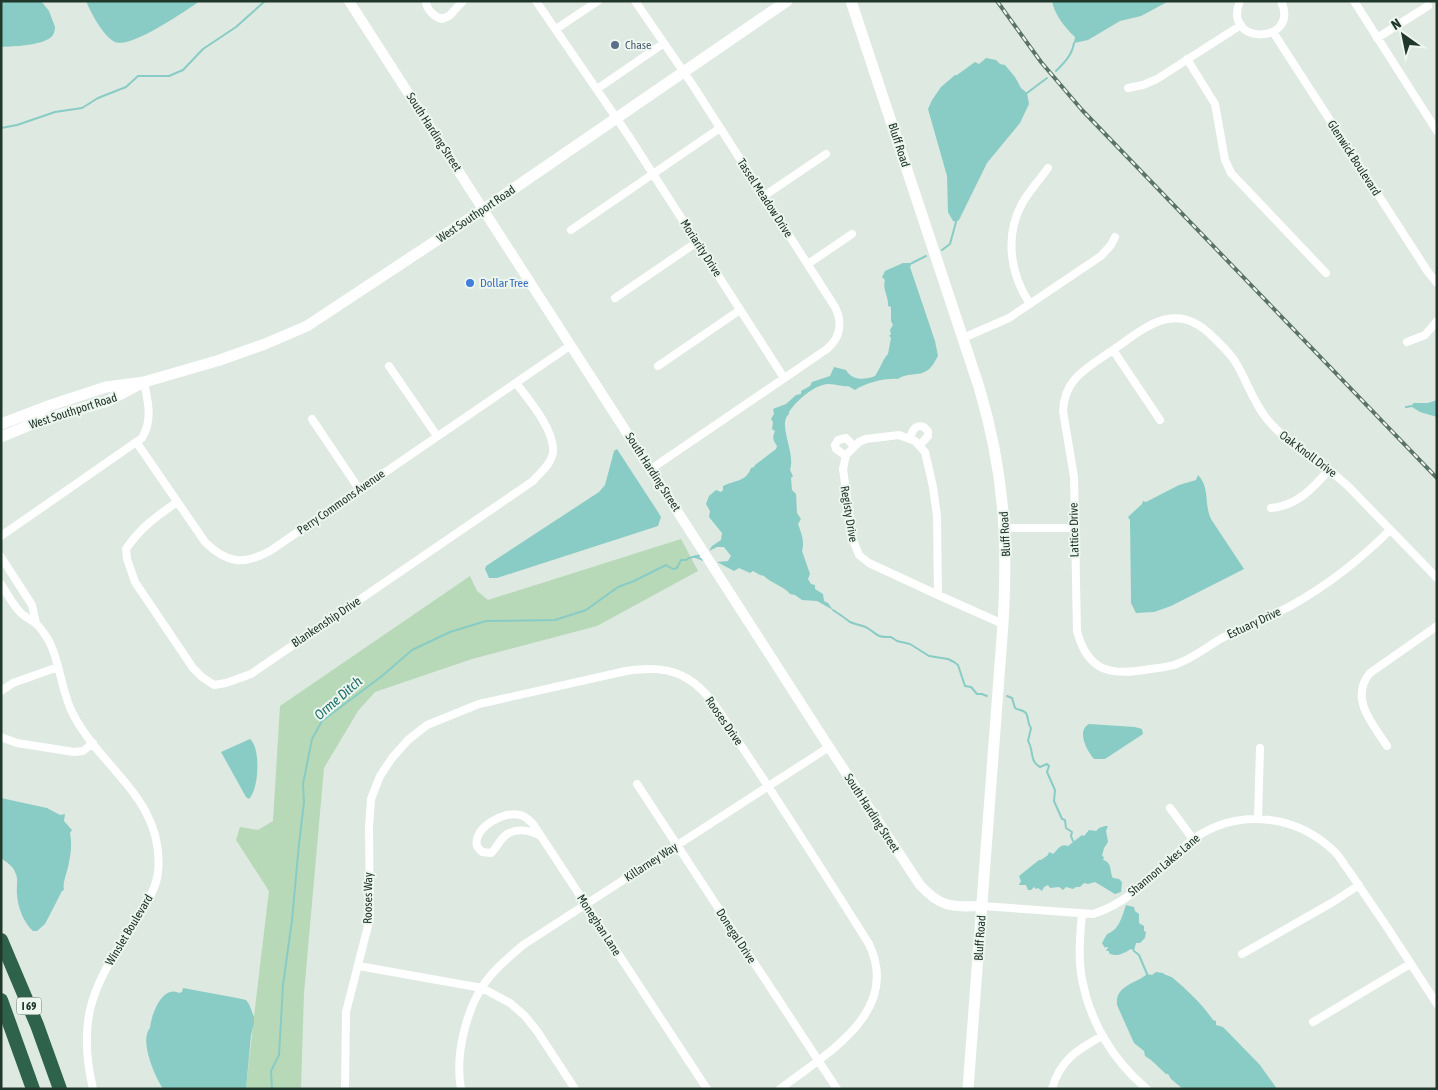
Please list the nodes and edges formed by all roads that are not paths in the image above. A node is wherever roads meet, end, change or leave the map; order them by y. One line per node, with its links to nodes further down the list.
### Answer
1 (349, 1): 29 (street, South Harding Street)
2 (426, 1): 3 (street)
3 (463, 1)
4 (536, 1): 14 (street, Moriarity Drive)
5 (598, 1): 14 (street)
6 (635, 1): 17 (street, Tassel Meadow Drive)
7 (786, 1): 19 (main road, West Southport Road)
8 (851, 1): 41 (main road, Bluff Road)
9 (1240, 1): 13 (street)
10 (1281, 1): 15 (street)
11 (1354, 1): 16 (street)
12 (1428, 6): 16 (street)
13 (1241, 25): 15 (street); 18 (street)
14 (556, 29): 21 (street, Moriarity Drive)
15 (1273, 32): 36 (street, Glenwick Boulevard)
16 (1377, 38): 24 (street)
17 (664, 43): 19 (street, Tassel Meadow Drive); 21 (street)
18 (1187, 59): 20 (street); 35 (street)
19 (684, 72): 22 (main road, West Southport Road); 23 (street, Tassel Meadow Drive)
20 (1128, 88)
21 (596, 89): 22 (street, Moriarity Drive)
22 (616, 118): 27 (street, Moriarity Drive); 29 (main road, West Southport Road)
23 (720, 128): 27 (street); 28 (street, Tassel Meadow Drive)
24 (1437, 131)
25 (826, 154): 28 (street)
26 (1048, 168): 38 (street)
27 (653, 173): 30 (street); 33 (street, Moriarity Drive)
28 (764, 196): 34 (street, Tassel Meadow Drive)
29 (484, 209): 43 (street, South Harding Street); 48 (main road, West Southport Road)
30 (571, 230)
31 (852, 234): 34 (street)
32 (1115, 237): 38 (street)
33 (697, 242): 37 (street); 39 (street, Moriarity Drive)
34 (808, 264): 47 (street, Tassel Meadow Drive)
35 (1326, 273)
36 (1437, 284)
37 (615, 298)
38 (1030, 304): 41 (street)
39 (740, 310): 46 (street); 47 (street, Moriarity Drive)
40 (1437, 321): 42 (street)
41 (963, 338): 65 (main road, Bluff Road)
42 (1407, 342)
43 (571, 345): 49 (street, Perry Commons Avenue); 60 (street, South Harding Street)
44 (1113, 350): 51 (street); 61 (street, Oak Knoll Drive); 66 (street, Lattice Drive)
45 (389, 366): 53 (street)
46 (658, 366)
47 (784, 378): 60 (street)
48 (144, 382): 52 (main road, West Southport Road); 54 (main road, West Southport Road); 56 (street)
49 (516, 382): 53 (street, Perry Commons Avenue); 63 (street, Blankenship Drive)
50 (312, 419): 62 (street)
51 (1160, 420)
52 (1, 424)
53 (437, 436): 62 (street, Perry Commons Avenue)
54 (1, 437)
55 (910, 438): 57 (street); 57 (street); 58 (street)
56 (137, 443): 63 (street, Perry Commons Avenue); 68 (street)
57 (920, 445): 72 (street)
58 (854, 446): 59 (street); 59 (street)
59 (846, 456): 72 (street, Registy Drive)
60 (651, 469): 83 (street, South Harding Street)
61 (1329, 470): 64 (street); 67 (street, Oak Knoll Drive)
62 (359, 489): 63 (street, Perry Commons Avenue)
63 (178, 502)
64 (1271, 508)
65 (1005, 528): 66 (street); 74 (main road, Bluff Road)
66 (1074, 528): 77 (street, Lattice Drive)
67 (1390, 530): 70 (street, Oak Knoll Drive); 77 (street, Estuary Drive)
68 (2, 536)
69 (1, 557): 73 (street, Winslet Boulevard)
70 (1437, 578)
71 (1, 584): 73 (street, Winslet Boulevard)
72 (938, 594): 74 (street, Registy Drive)
73 (36, 623): 76 (street, Winslet Boulevard)
74 (1003, 624): 94 (main road, Bluff Road)
75 (1437, 626): 82 (street)
76 (58, 667): 78 (street); 81 (street, Winslet Boulevard)
77 (1100, 667)
78 (1, 691)
79 (427, 725): 86 (street, Rooses Drive); 99 (street, Rooses Way)
80 (1, 737): 81 (street)
81 (93, 743): 110 (street, Winslet Boulevard)
82 (1387, 746)
83 (829, 747): 86 (street, Killarney Way); 94 (street, South Harding Street)
84 (1260, 748): 88 (street)
85 (637, 784): 91 (street, Donegal Drive)
86 (768, 786): 91 (street, Killarney Way); 107 (street, Rooses Drive)
87 (1170, 808): 90 (street)
88 (1258, 819): 90 (street, Shannon Lakes Lane); 92 (street, Shannon Lakes Lane)
89 (541, 836): 89 (street, Moneghan Lane); 93 (street, Moneghan Lane)
90 (1193, 839): 95 (street, Shannon Lakes Lane)
91 (676, 845): 93 (street, Killarney Way); 107 (street, Donegal Drive)
92 (1359, 885): 97 (street); 98 (street, Shannon Lakes Lane)
93 (585, 905): 100 (street, Killarney Way); 114 (street, Moneghan Lane)
94 (982, 906): 95 (street, Shannon Lakes Lane); 117 (main road, Bluff Road)
95 (1082, 914): 106 (street)
96 (1, 940): 109 (highway, I 69)
97 (1242, 954)
98 (1410, 964): 102 (street, Shannon Lakes Lane); 104 (street)
99 (359, 966): 100 (street); 111 (street, Rooses Way)
100 (482, 988): 112 (street, Killarney Way); 113 (street)
101 (1, 1000): 105 (highway, I 69)
102 (1437, 1004)
103 (1, 1009): 105 (highway)
104 (1313, 1022)
105 (13, 1032): 108 (highway, I 69)
106 (1102, 1036): 118 (street); 119 (street)
107 (818, 1060): 115 (street, Rooses Drive); 116 (street, Donegal Drive)
108 (33, 1089)
109 (60, 1089)
110 (93, 1089)
111 (345, 1089)
112 (461, 1089)
113 (575, 1089)
114 (707, 1089)
115 (780, 1089)
116 (836, 1089)
117 (968, 1089)
118 (1052, 1089)
119 (1147, 1089)

